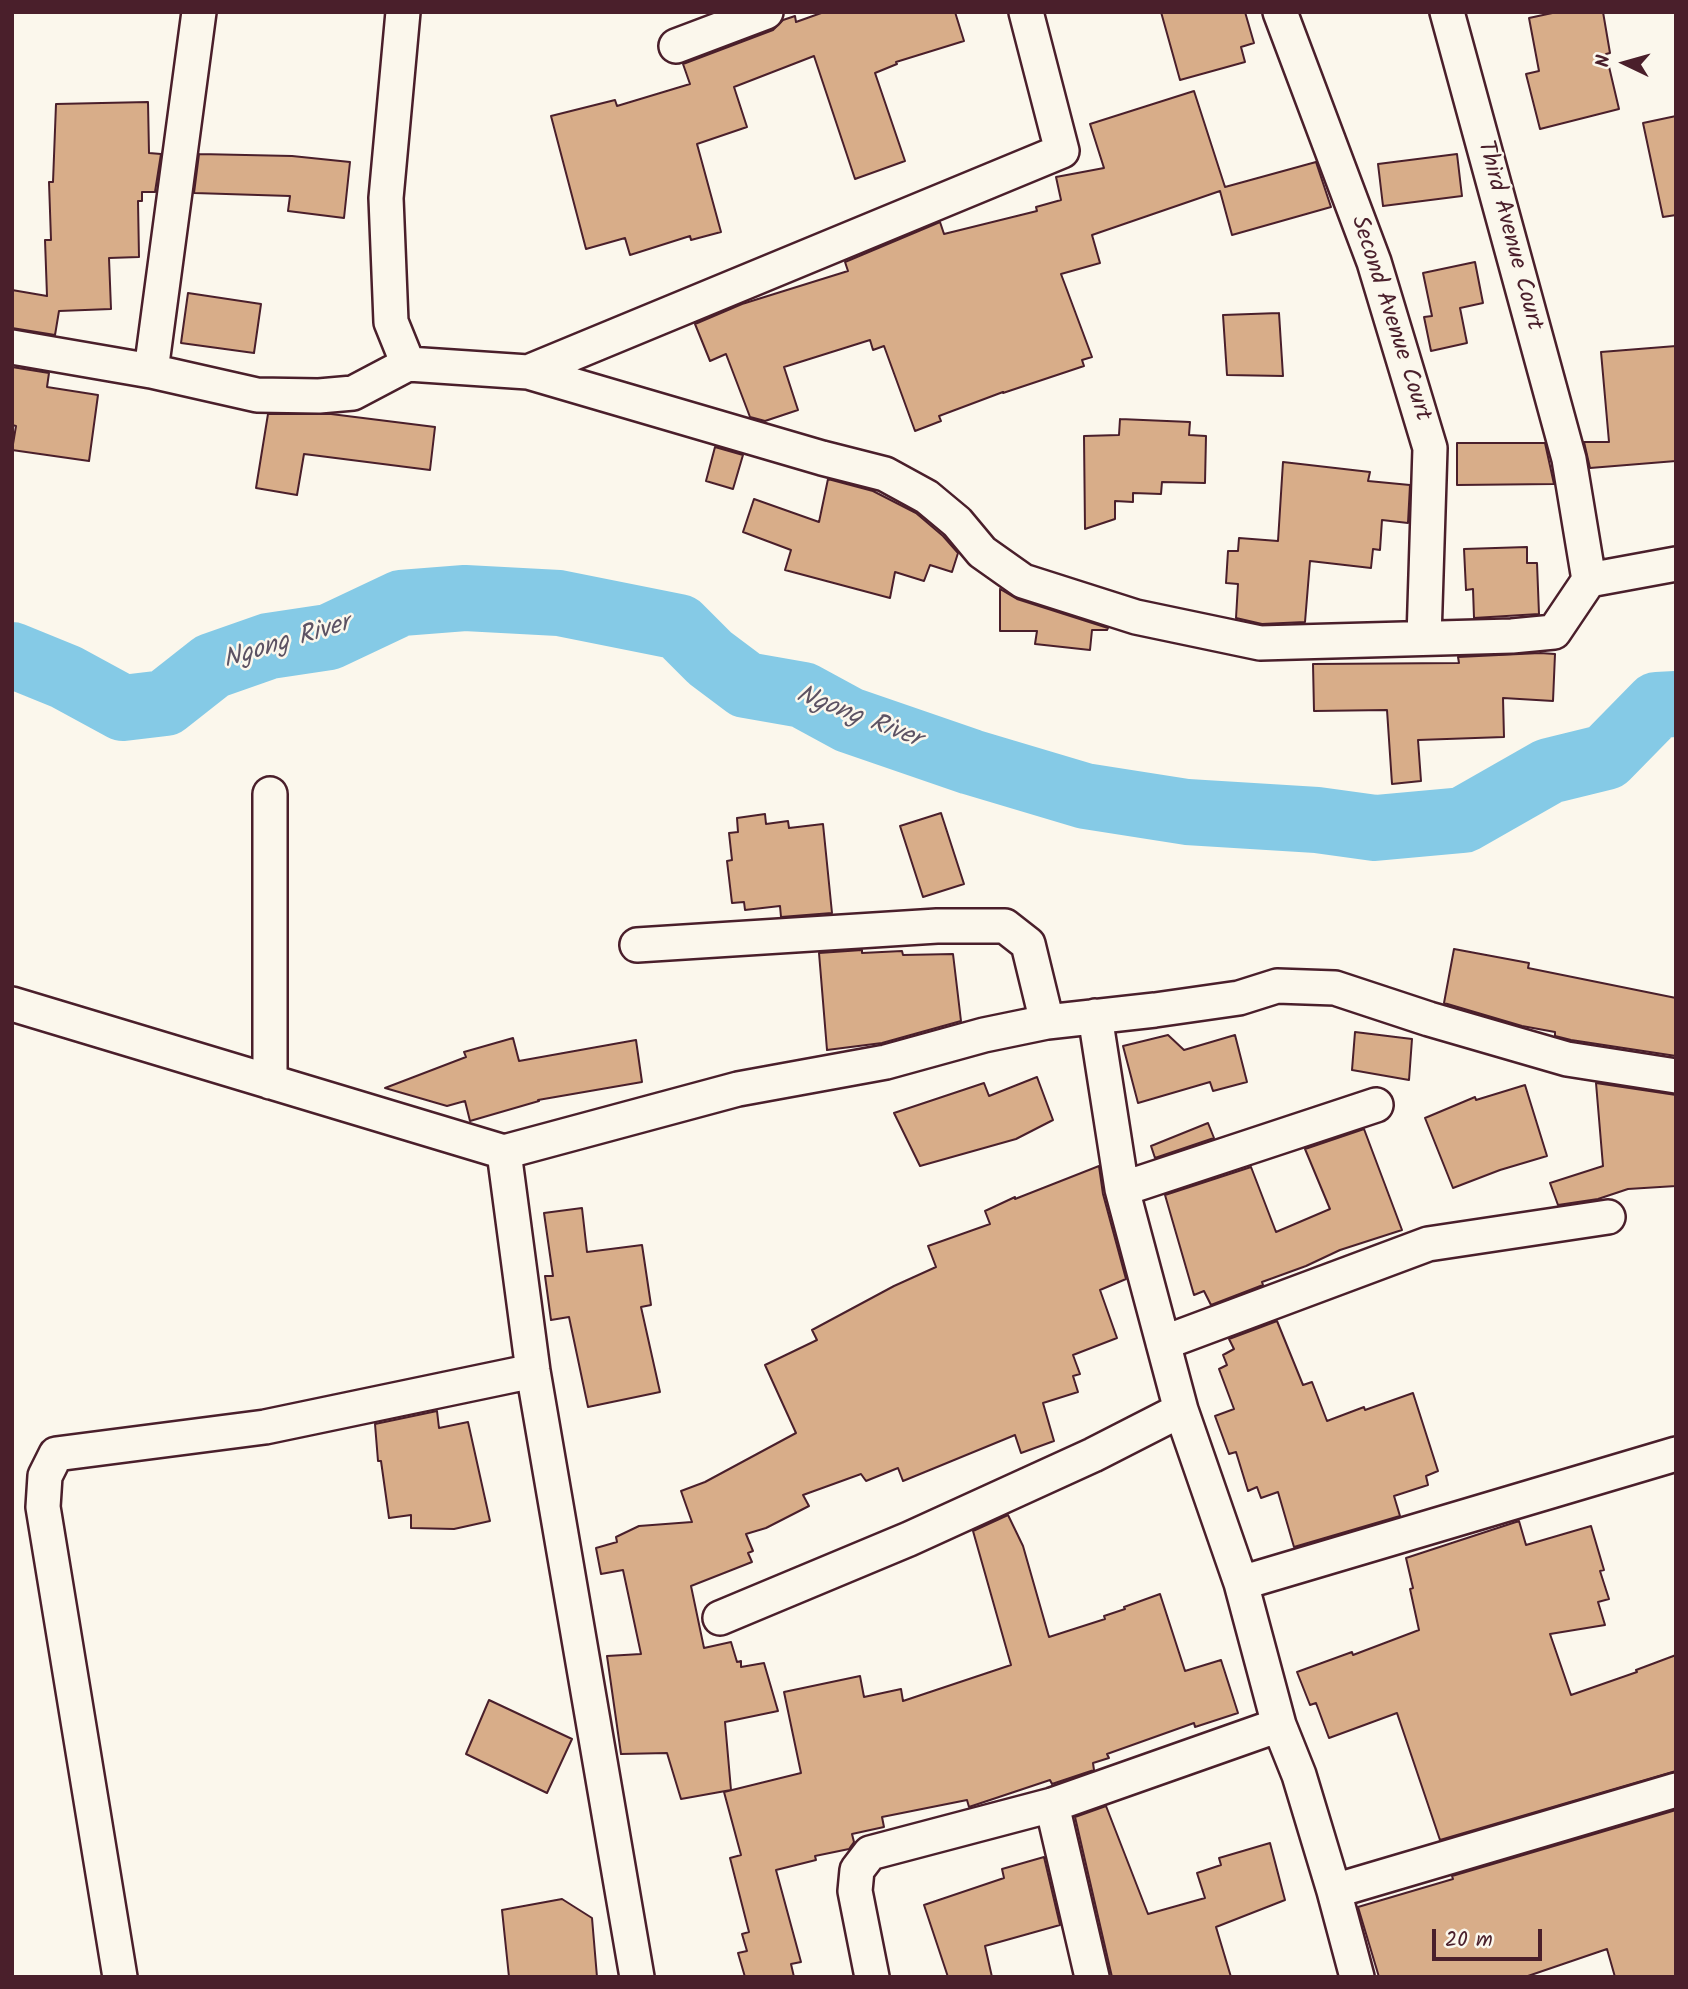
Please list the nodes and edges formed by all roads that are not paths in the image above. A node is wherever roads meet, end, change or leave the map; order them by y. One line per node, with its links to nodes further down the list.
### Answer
1 (199, 12): 10 (street)
2 (403, 12): 9 (street)
3 (766, 12): 7 (street)
4 (1026, 12): 11 (street)
5 (1280, 12): 14 (street, Second Avenue Court)
6 (1447, 12): 13 (street, Third Avenue Court)
7 (676, 46)
8 (12, 347): 10 (street)
9 (408, 364): 10 (street); 11 (street)
10 (151, 371)
11 (528, 372): 14 (street)
12 (1676, 564): 13 (street)
13 (1589, 580): 14 (street)
14 (1424, 638)
15 (270, 794): 21 (street)
16 (637, 945): 19 (street)
17 (12, 1004): 21 (street)
18 (1095, 1016): 19 (street); 20 (street); 24 (street)
19 (1047, 1022): 23 (street)
20 (1676, 1076)
21 (270, 1082): 23 (street)
22 (1376, 1105): 24 (street)
23 (504, 1152): 27 (street)
24 (1122, 1189): 26 (street)
25 (1608, 1217): 26 (street)
26 (1163, 1343): 28 (street)
27 (533, 1371): 36 (street); 37 (street)
28 (1181, 1410): 30 (street); 31 (street)
29 (1676, 1454): 30 (street)
30 (1241, 1583): 32 (street)
31 (720, 1618)
32 (1279, 1725): 34 (street); 35 (street)
33 (1676, 1790): 35 (street)
34 (1052, 1805): 38 (street); 39 (street)
35 (1334, 1891): 40 (street)
36 (120, 1977)
37 (637, 1977)
38 (872, 1977)
39 (1091, 1977)
40 (1357, 1977)

